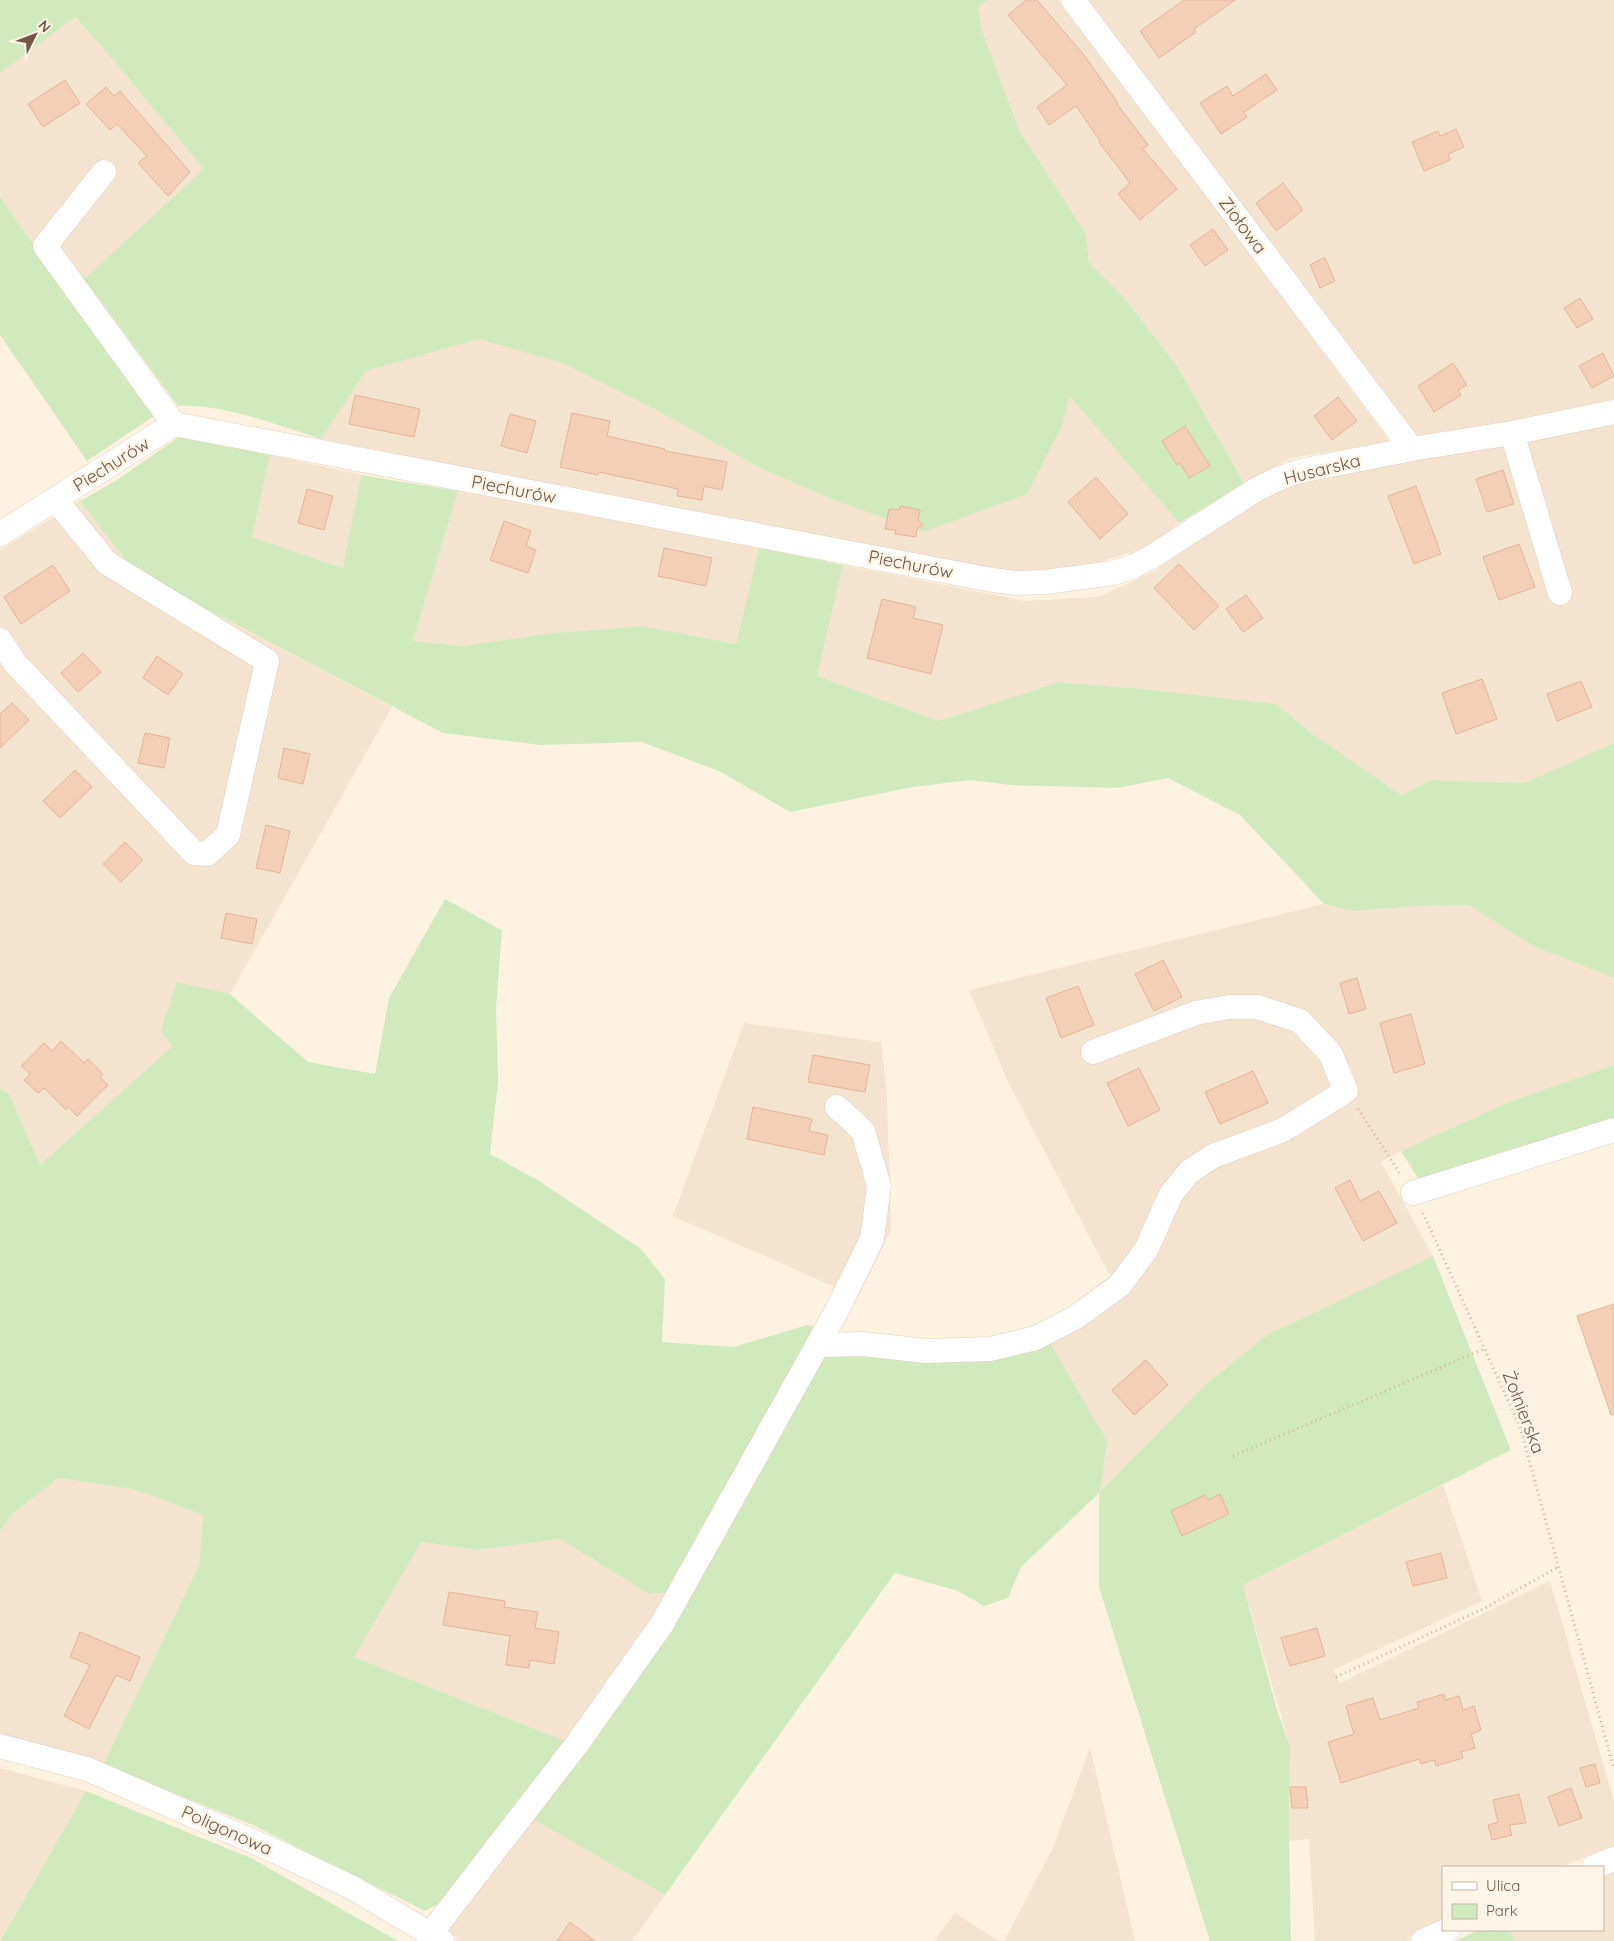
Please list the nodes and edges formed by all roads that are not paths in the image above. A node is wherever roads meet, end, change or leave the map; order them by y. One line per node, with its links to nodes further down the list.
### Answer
1 (1073, 0): 6 (street, Ziołowa)
2 (104, 172): 4 (street)
3 (1614, 412): 5 (street, Husarska)
4 (174, 424): 7 (street, Piechurów); 9 (street, Piechurów)
5 (1512, 434): 6 (street, Husarska); 10 (street)
6 (1412, 449): 9 (street, Husarska)
7 (55, 500): 8 (street, Piechurów); 11 (street, Piechurów)
8 (0, 534)
9 (992, 580)
10 (1560, 593)
11 (0, 640)
12 (1093, 1052): 17 (street)
13 (837, 1106): 16 (street)
14 (1614, 1130): 15 (street)
15 (1414, 1193)
16 (836, 1312): 17 (street); 18 (street)
17 (863, 1344): 18 (street)
18 (818, 1345): 23 (street)
19 (0, 1746): 23 (street, Poligonowa)
20 (1614, 1859): 21 (street)
21 (1596, 1866)
22 (1446, 1931): 24 (street)
23 (436, 1937)
24 (1422, 1941)

